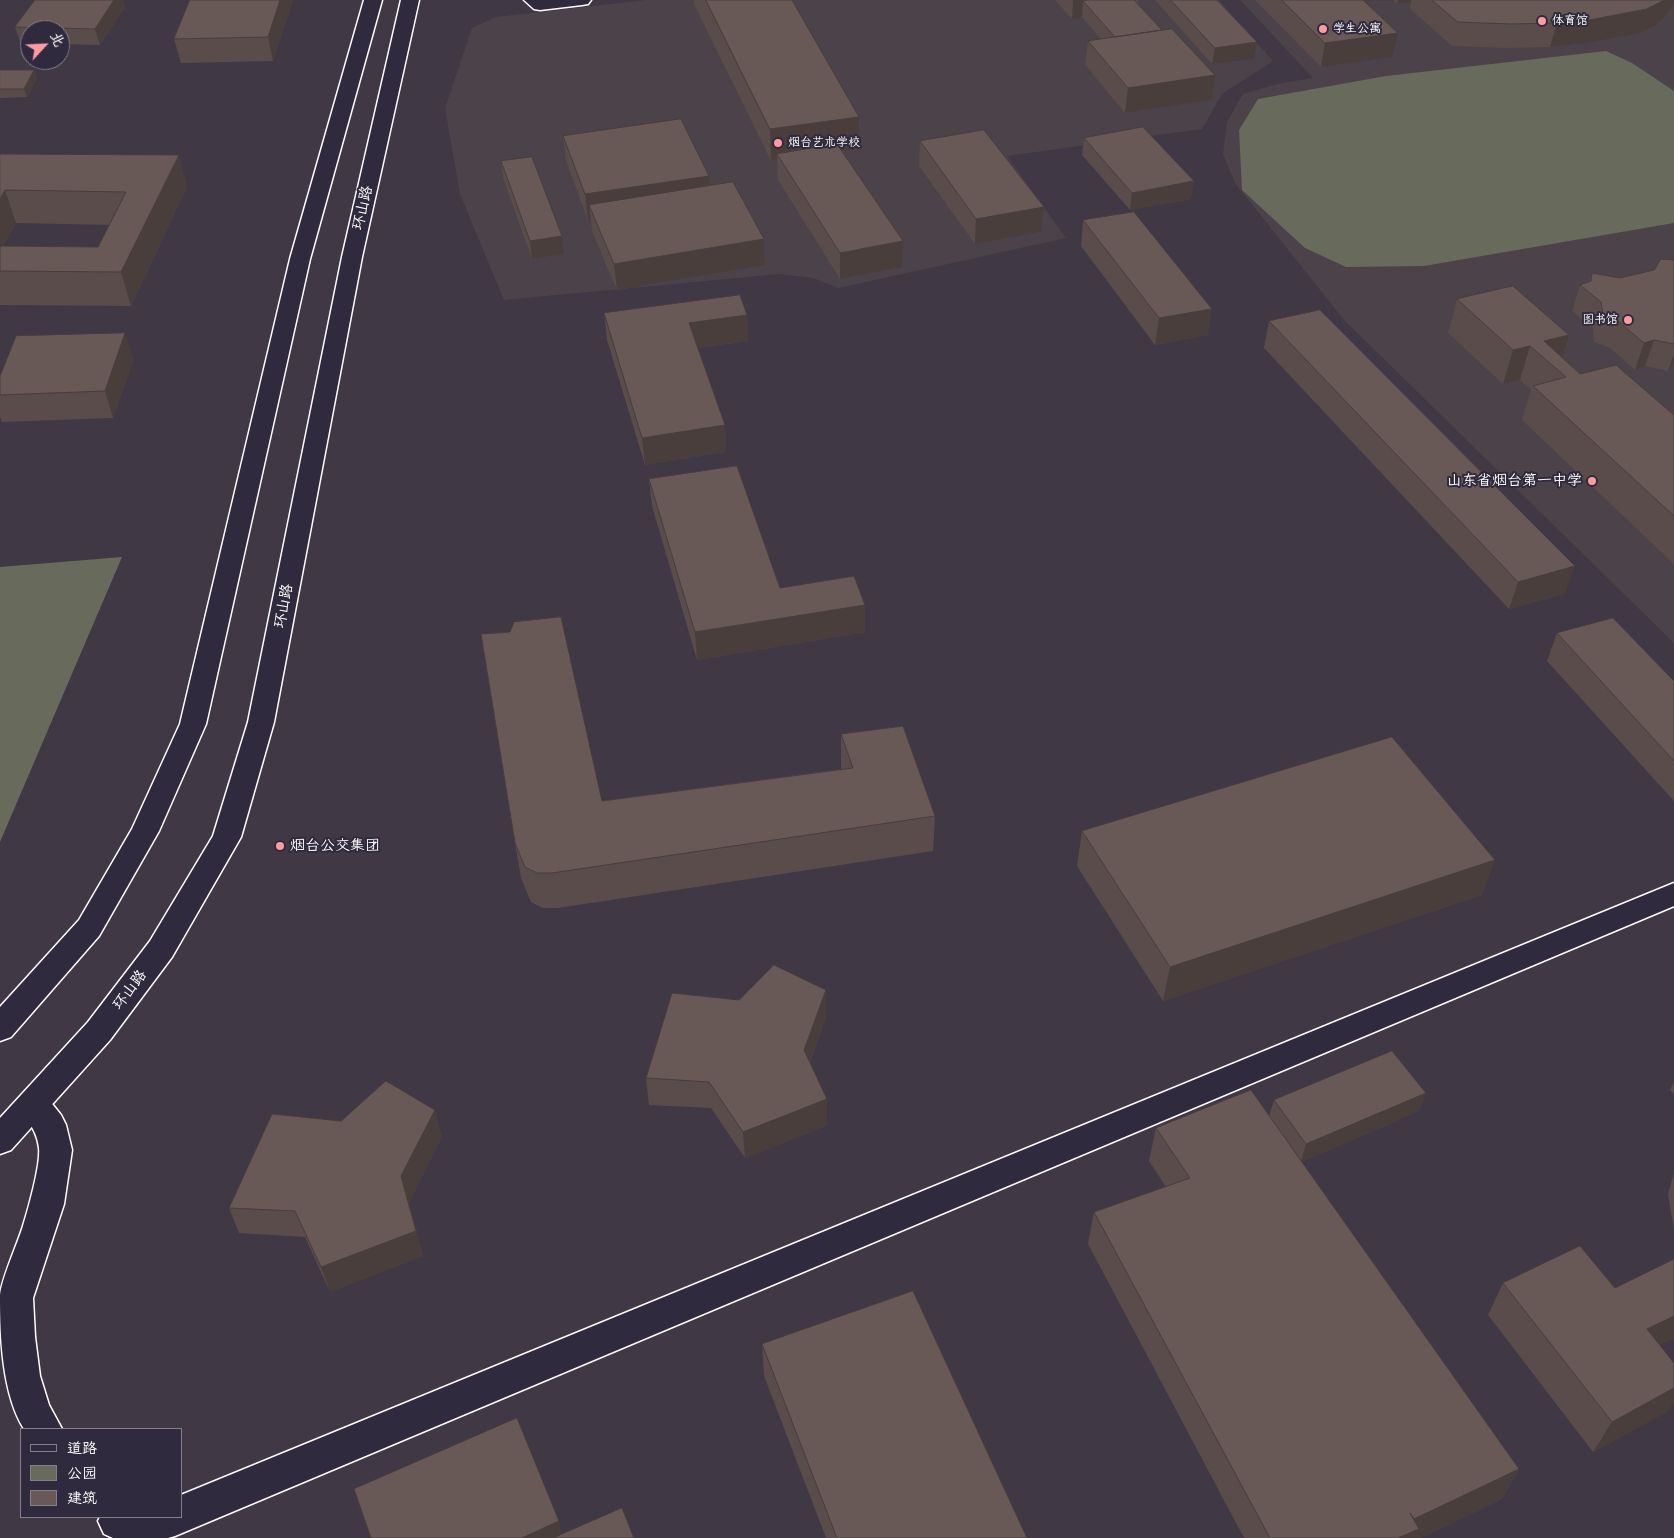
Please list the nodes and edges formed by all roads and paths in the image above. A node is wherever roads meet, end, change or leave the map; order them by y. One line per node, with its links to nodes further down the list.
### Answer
1 (373, 0): 6 (main road)
2 (410, 0): 7 (main road, 环山路)
3 (533, 0): 4 (main road)
4 (582, 0)
5 (1674, 894): 10 (main road)
6 (0, 1028)
7 (34, 1104): 8 (main road, 环山路); 9 (main road)
8 (0, 1140)
9 (43, 1428)
10 (182, 1514)
11 (173, 1518): 12 (main road)
12 (122, 1525)

